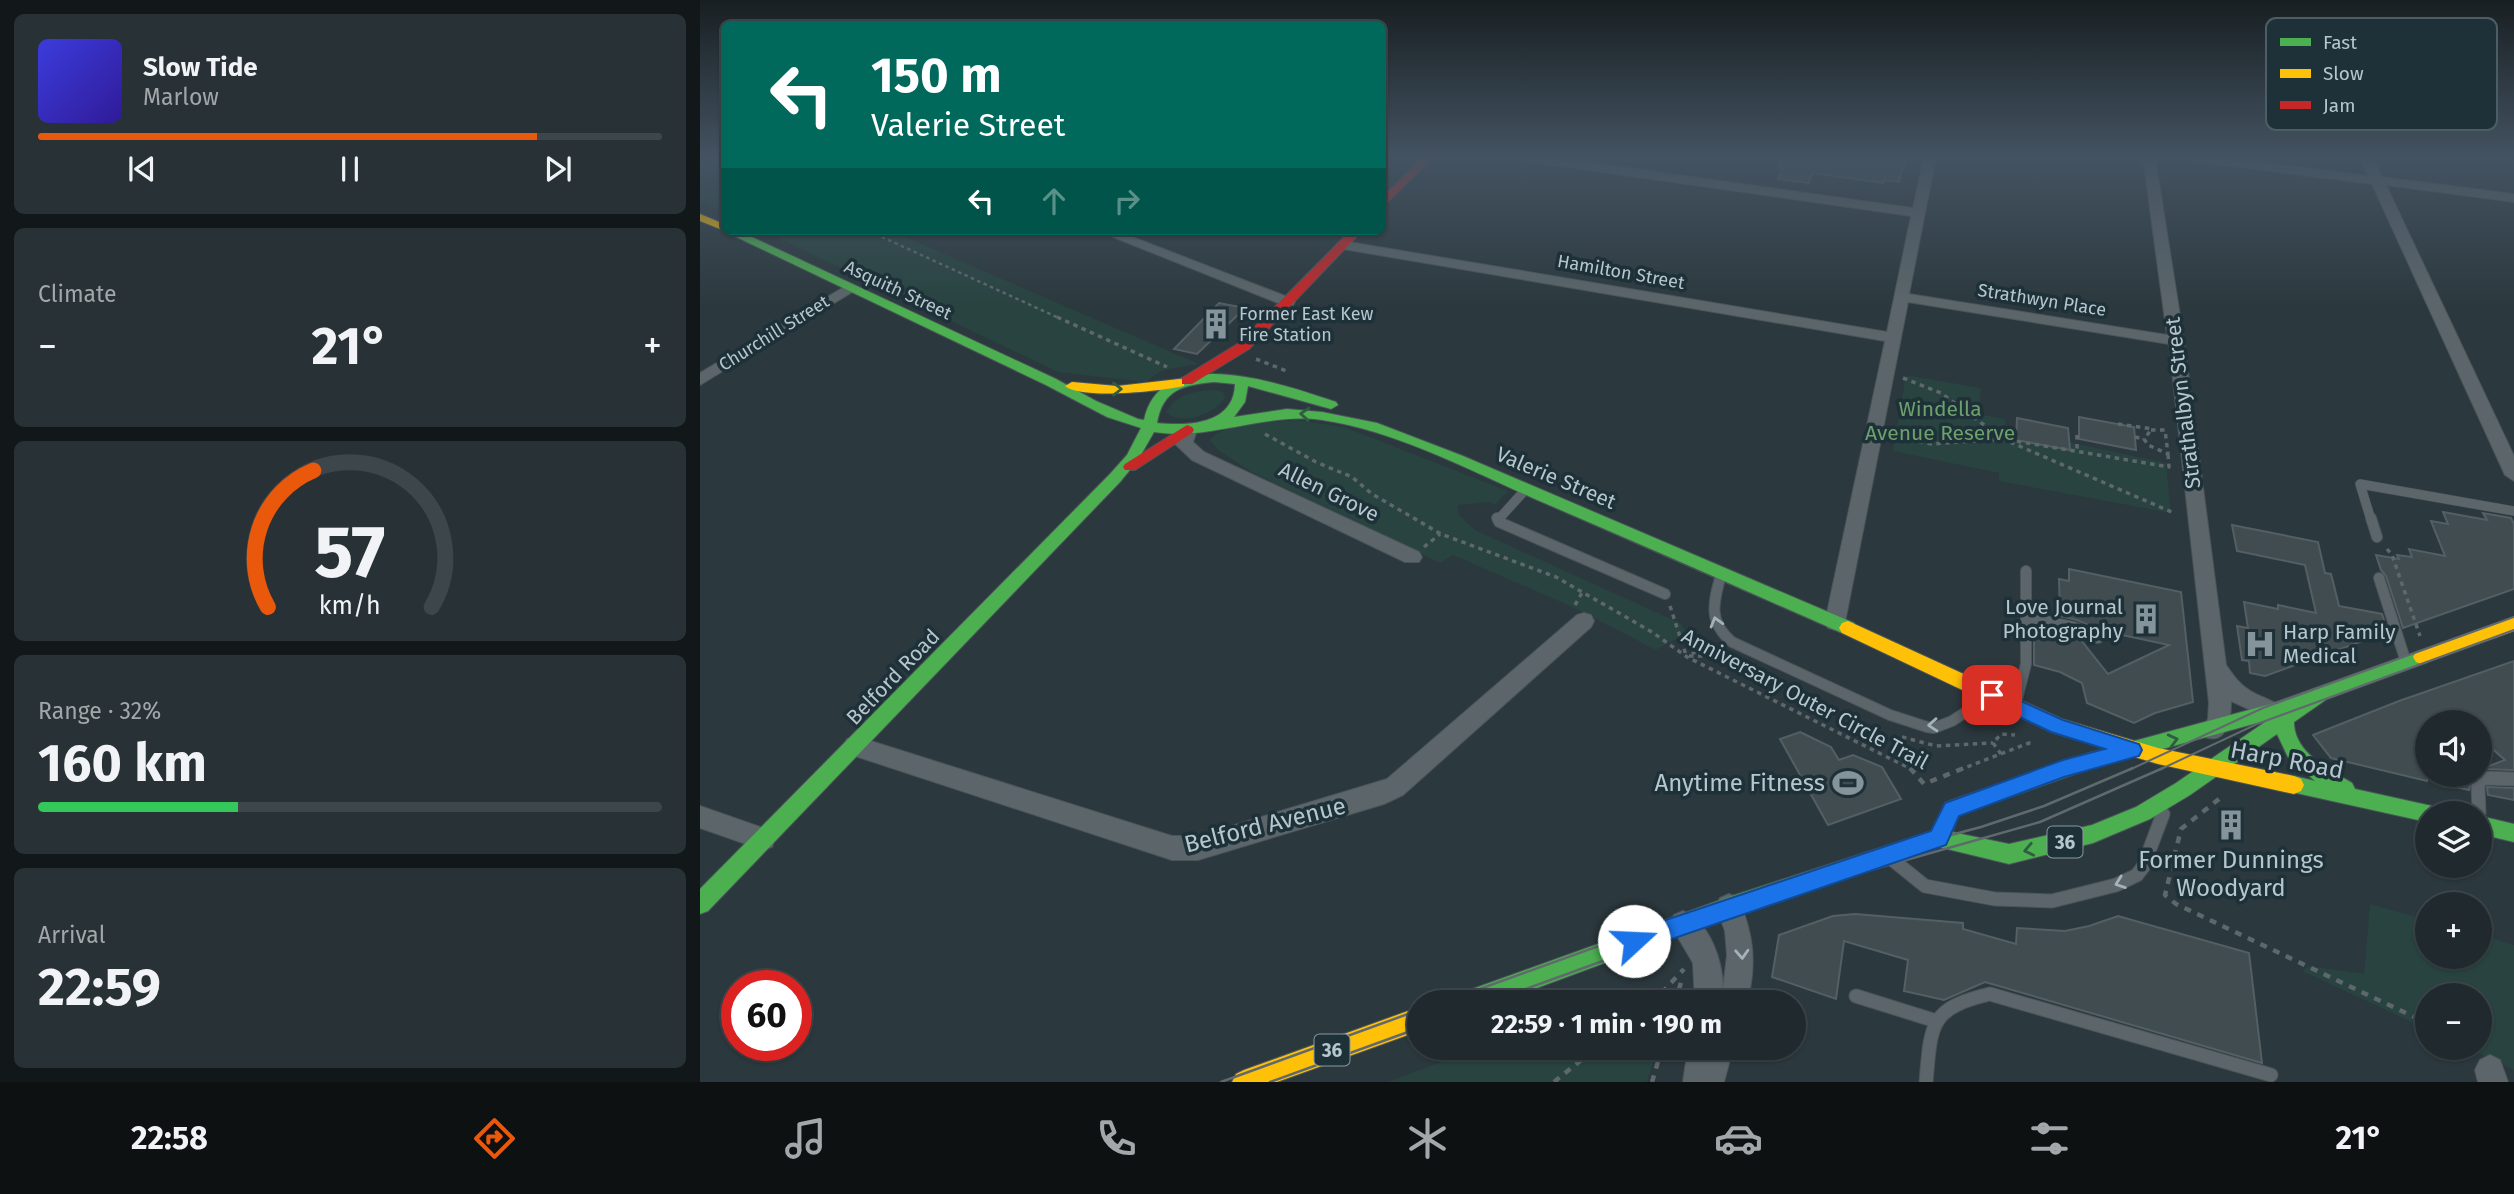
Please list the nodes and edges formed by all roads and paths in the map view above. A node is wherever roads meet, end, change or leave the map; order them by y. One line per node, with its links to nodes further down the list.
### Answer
1 (1880, 207): 5 (street)
2 (1920, 207): 5 (street)
3 (2156, 207): 17 (street, Strathalbyn Street)
4 (2390, 207): 37 (street)
5 (1919, 213): 14 (street)
6 (700, 217): 7 (main road)
7 (721, 227)
8 (738, 235): 13 (main road, Asquith Street)
9 (877, 235): 20 (path)
10 (1122, 235): 15 (street)
11 (1352, 235): 12 (main road)
12 (1343, 244): 15 (main road); 16 (street, Hamilton Street)
13 (849, 288): 22 (street, Churchill Street); 23 (main road, Asquith Street)
14 (1902, 297): 16 (street); 17 (street, Strathwyn Place)
15 (1288, 302): 18 (main road)
16 (1894, 338): 53 (street)
17 (2176, 341): 57 (street, Strathalbyn Street)
18 (1244, 346): 20 (main road); 21 (main road)
19 (1258, 359): 24 (path)
20 (1181, 378): 21 (main road, Asquith Street); 23 (main road, Asquith Street, one-way to 20); 30 (main road, Belford Road)
21 (1240, 379): 24 (main road, Valerie Street); 31 (main road, Belford Road)
22 (700, 380)
23 (1051, 382): 30 (main road, Asquith Street)
24 (1272, 386): 28 (main road, Valerie Street)
25 (1900, 390): 35 (path)
26 (1259, 416): 28 (main road, Valerie Street, one-way to 26); 31 (main road, Valerie Street); 59 (path, Anniversary Outer Circle Trail)
27 (2118, 424): 32 (path)
28 (1372, 426): 42 (main road, Valerie Street)
29 (1894, 426): 35 (path)
30 (1149, 427): 31 (main road, Asquith Street); 41 (main road, Belford Road)
31 (1198, 428): 41 (main road, Belford Road); 46 (street, Allen Grove)
32 (2155, 429): 36 (path); 39 (path)
33 (2077, 435): 38 (path)
34 (2135, 437): 36 (path)
35 (2003, 439): 38 (path); 44 (path)
36 (2144, 439): 39 (path)
37 (2507, 447): 40 (street)
38 (2077, 453): 39 (path)
39 (2168, 454)
40 (2514, 475)
41 (1115, 478): 66 (main road, Belford Road)
42 (1526, 488): 48 (main road, Valerie Street); 50 (lane)
43 (2514, 510): 45 (lane)
44 (2174, 513)
45 (2377, 537): 58 (path)
46 (1412, 557)
47 (2026, 571): 51 (lane)
48 (1721, 573): 53 (main road, Valerie Street); 55 (lane, one-way to 48)
49 (2379, 578): 60 (lane)
50 (1665, 594): 59 (path)
51 (2027, 617): 56 (lane); 62 (lane)
52 (1584, 621): 66 (street, Belford Avenue)
53 (1835, 622): 61 (main road, Valerie Street)
54 (2514, 624): 58 (main road, 36)
55 (1720, 633): 59 (path); 61 (lane, one-way to 55)
56 (2098, 638)
57 (2214, 649): 63 (street, Strathalbyn Street); 64 (street, Strathalbyn Street)
58 (2427, 655): 60 (main road, 36)
59 (1687, 657): 69 (path, Anniversary Outer Circle Trail)
60 (2406, 663): 63 (main road, 36)
61 (1992, 695): 62 (main road, Valerie Street)
62 (2015, 707): 68 (main road, Valerie Street)
63 (2278, 714): 64 (main road, 36); 70 (main road, 36); 73 (main road)
64 (2213, 730): 68 (main road, 36, one-way to 64)
65 (2029, 743): 67 (path); 69 (path, Anniversary Outer Circle Trail); 69 (path)
66 (855, 746): 80 (main road, Belford Road)
67 (2042, 747)
68 (2133, 750): 70 (main road, Harp Road); 79 (main road, 36)
69 (2001, 754)
70 (2212, 768): 72 (main road, 36); 73 (main road, Harp Road)
71 (2514, 779): 74 (lane)
72 (2183, 789): 79 (main road, 36, one-way to 79); 81 (lane, one-way to 81); 91 (path)
73 (2357, 796): 75 (main road, Harp Road)
74 (2479, 801)
75 (2415, 810)
76 (700, 817): 80 (street)
77 (2492, 828): 78 (main road)
78 (2514, 833)
79 (1938, 838): 81 (main road)
80 (763, 839): 82 (main road, Belford Road)
81 (1887, 855): 83 (main road)
82 (700, 904)
83 (1729, 907): 84 (main road); 89 (street, one-way to 89)
84 (1683, 924): 85 (main road); 88 (street)
85 (1500, 990)
86 (1664, 990): 87 (path)
87 (1679, 990)
88 (1709, 990)
89 (1736, 990)
90 (1856, 996): 92 (lane)
91 (2415, 1017)
92 (1936, 1021): 98 (lane); 104 (lane)
93 (1407, 1023): 99 (main road, 36)
94 (1581, 1060): 100 (path)
95 (1658, 1060): 101 (path)
96 (1701, 1060): 102 (street)
97 (1715, 1060): 103 (street)
98 (2271, 1075)
99 (1244, 1082)
100 (1554, 1082)
101 (1651, 1082)
102 (1698, 1082)
103 (1709, 1082)
104 (1927, 1082)

